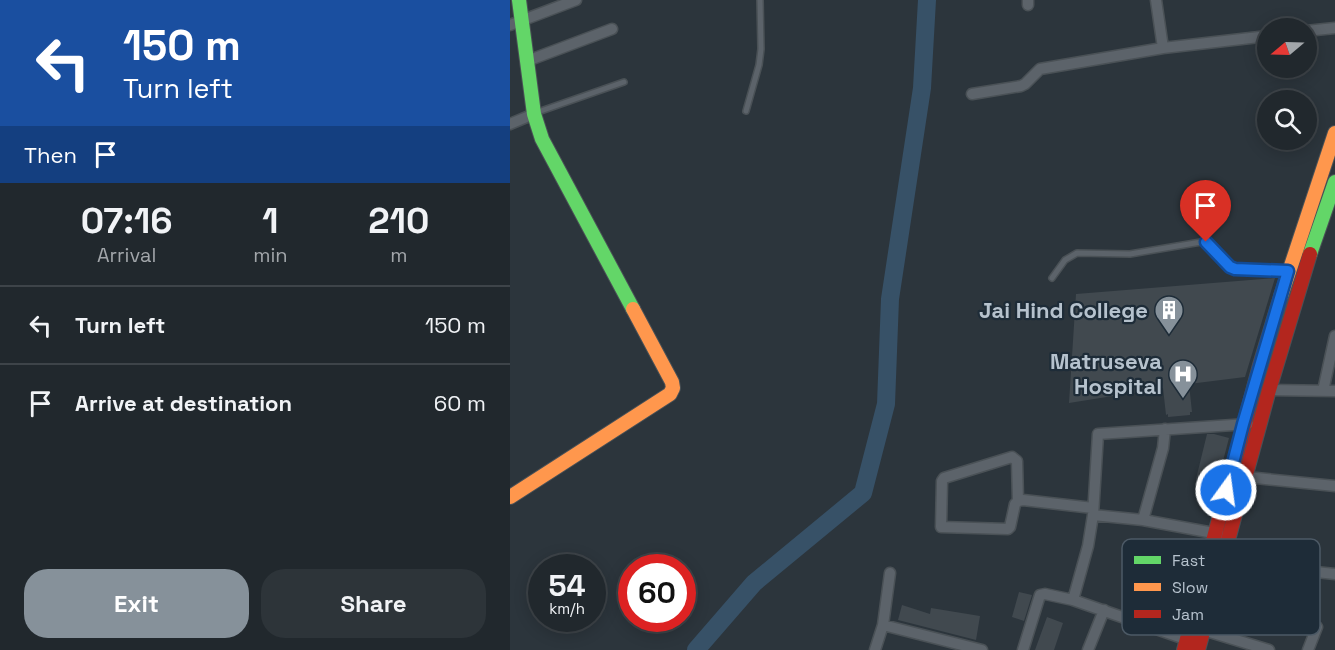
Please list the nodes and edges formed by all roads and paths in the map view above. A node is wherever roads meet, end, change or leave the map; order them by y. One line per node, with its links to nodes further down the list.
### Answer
1 (519, 0): 5 (main road)
2 (576, 0): 5 (street)
3 (760, 0): 14 (lane)
4 (1156, 0): 10 (street)
5 (516, 22): 11 (main road)
6 (1335, 28): 8 (street)
7 (612, 29): 11 (street)
8 (1317, 30)
9 (1257, 37): 10 (street)
10 (1163, 48): 13 (street)
11 (527, 61): 15 (main road)
12 (624, 82): 15 (lane)
13 (972, 94)
14 (746, 111)
15 (534, 114): 16 (street); 30 (main road)
16 (510, 124)
17 (1335, 135): 19 (main road)
18 (1335, 182): 22 (main road)
19 (1288, 271): 20 (lane); 25 (main road)
20 (1052, 278)
21 (1335, 336): 23 (street)
22 (1269, 390): 23 (street); 26 (main road)
23 (1323, 391): 24 (street)
24 (1335, 392)
25 (1243, 424): 26 (street); 27 (street); 34 (main road)
26 (1260, 424): 28 (main road)
27 (1165, 429): 32 (street); 33 (street)
28 (1246, 477): 29 (street); 35 (main road)
29 (1335, 486)
30 (510, 497)
31 (1018, 501): 31 (street); 32 (street)
32 (1093, 512): 33 (street); 41 (street)
33 (1143, 520): 34 (street)
34 (1215, 534): 35 (street); 36 (main road)
35 (1230, 536): 37 (main road)
36 (1214, 539)
37 (1229, 539)
38 (1320, 572): 40 (street)
39 (890, 573): 44 (street)
40 (1335, 574)
41 (1073, 600): 42 (street); 50 (street)
42 (1104, 610): 43 (street); 51 (street)
43 (1122, 617)
44 (883, 625): 48 (street); 49 (street)
45 (1173, 635): 47 (street)
46 (1314, 635): 53 (street)
47 (1195, 643): 52 (street)
48 (875, 650)
49 (982, 650)
50 (1023, 650)
51 (1088, 650)
52 (1269, 650)
53 (1308, 650)

